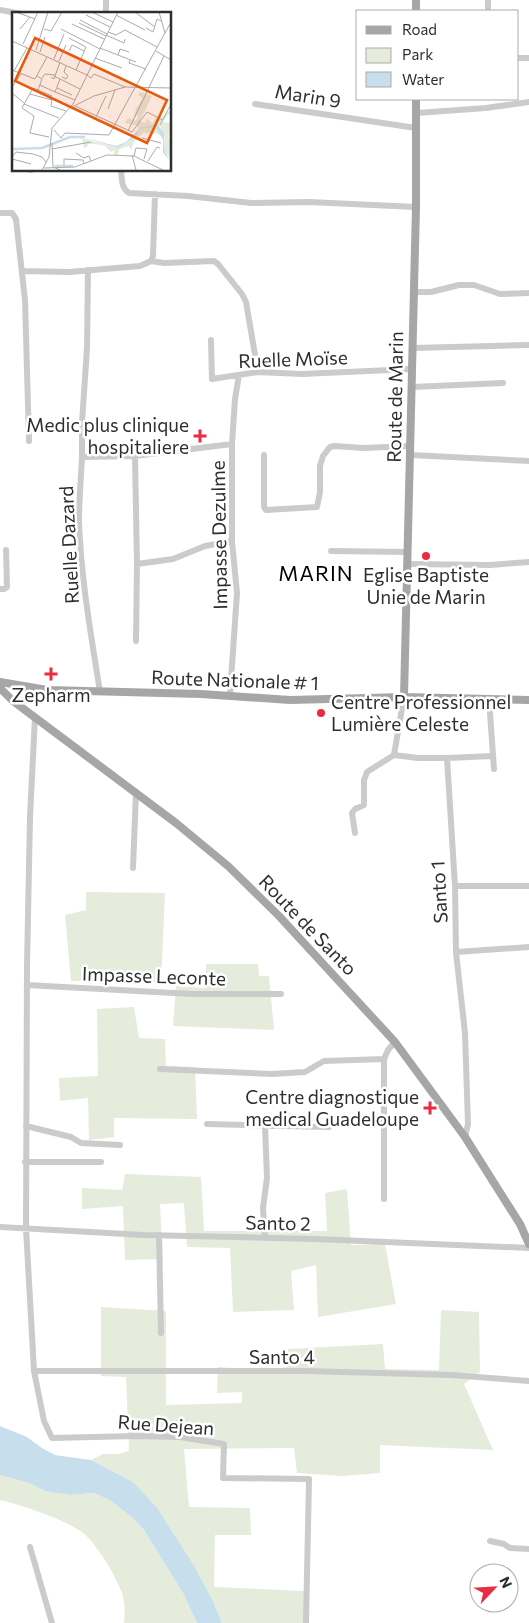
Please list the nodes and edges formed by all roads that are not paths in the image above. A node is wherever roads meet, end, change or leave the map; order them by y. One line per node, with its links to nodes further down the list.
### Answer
1 (416, 100): 4 (main road, Route de Marin)
2 (529, 102): 4 (street)
3 (255, 104): 5 (street, Marin 9)
4 (416, 113): 5 (main road, Route de Marin)
5 (416, 128): 8 (main road, Route de Marin)
6 (121, 171): 7 (street)
7 (156, 194): 8 (street); 10 (street)
8 (416, 207): 13 (main road, Route de Marin)
9 (0, 213): 12 (street)
10 (151, 261): 11 (street); 19 (street)
11 (88, 270): 12 (street); 28 (street, Ruelle Dazard)
12 (22, 271): 23 (street)
13 (414, 292): 14 (street); 17 (main road, Route de Marin)
14 (529, 293)
15 (211, 340): 20 (street, Ruelle Moïse)
16 (529, 345): 17 (street)
17 (413, 348): 18 (main road, Route de Marin)
18 (413, 369): 19 (street, Ruelle Moïse); 22 (main road, Route de Marin)
19 (258, 372): 20 (street, Ruelle Moïse)
20 (239, 375): 24 (street, Impasse Dezulme)
21 (504, 383): 22 (street)
22 (412, 387): 25 (main road, Route de Marin)
23 (29, 441)
24 (232, 444): 27 (street); 30 (street, Impasse Dezulme)
25 (411, 450): 26 (street); 29 (street); 33 (main road, Route de Marin)
26 (264, 455)
27 (135, 456): 28 (street); 35 (street)
28 (82, 457): 41 (street, Ruelle Dazard)
29 (529, 461)
30 (232, 541): 35 (street); 42 (street, Impasse Dezulme)
31 (6, 550): 37 (street)
32 (331, 551): 33 (street)
33 (407, 552): 36 (main road, Route de Marin)
34 (529, 562): 36 (street)
35 (137, 564): 38 (street)
36 (407, 564): 43 (main road, Route de Marin)
37 (0, 590)
38 (136, 641)
39 (0, 682): 41 (main road, Route Nationale # 1)
40 (0, 688): 46 (main road, Route de Santo)
41 (100, 692): 42 (main road, Route Nationale # 1)
42 (230, 695): 43 (main road, Route Nationale # 1)
43 (404, 697): 44 (main road, Route Nationale # 1); 47 (street)
44 (489, 699): 45 (main road, Route Nationale # 1); 48 (street)
45 (529, 700)
46 (35, 718): 51 (main road, Route de Santo); 58 (street)
47 (394, 755): 49 (street); 52 (street)
48 (493, 756): 49 (street); 50 (street)
49 (447, 758): 54 (street, Santo 1)
50 (494, 769)
51 (136, 792): 53 (street); 60 (main road, Route de Santo)
52 (355, 833)
53 (133, 868)
54 (455, 886): 55 (street); 57 (street, Santo 1)
55 (529, 886)
56 (529, 947): 57 (street)
57 (456, 952): 67 (street, Santo 1)
58 (27, 986): 59 (street, Impasse Leconte); 65 (street)
59 (281, 994)
60 (395, 1042): 61 (street); 67 (main road, Route de Santo)
61 (384, 1058): 62 (street); 71 (street)
62 (160, 1069)
63 (206, 1124): 64 (street)
64 (265, 1125): 66 (street); 75 (street)
65 (26, 1126): 68 (street); 69 (street)
66 (329, 1126)
67 (465, 1137): 76 (main road, Route de Santo)
68 (120, 1145)
69 (25, 1162): 70 (street); 73 (street)
70 (101, 1162)
71 (384, 1199)
72 (0, 1227): 73 (street, Santo 2)
73 (26, 1228): 74 (street, Santo 2); 79 (street)
74 (159, 1235): 75 (street, Santo 2); 78 (street)
75 (265, 1238): 77 (street, Santo 2)
76 (529, 1244)
77 (529, 1248)
78 (161, 1333)
79 (34, 1371): 80 (street, Santo 4); 85 (street, Rue Dejean)
80 (529, 1381)
81 (490, 1541): 83 (street)
82 (30, 1547): 84 (street)
83 (529, 1549)
84 (52, 1623)
85 (306, 1623)

